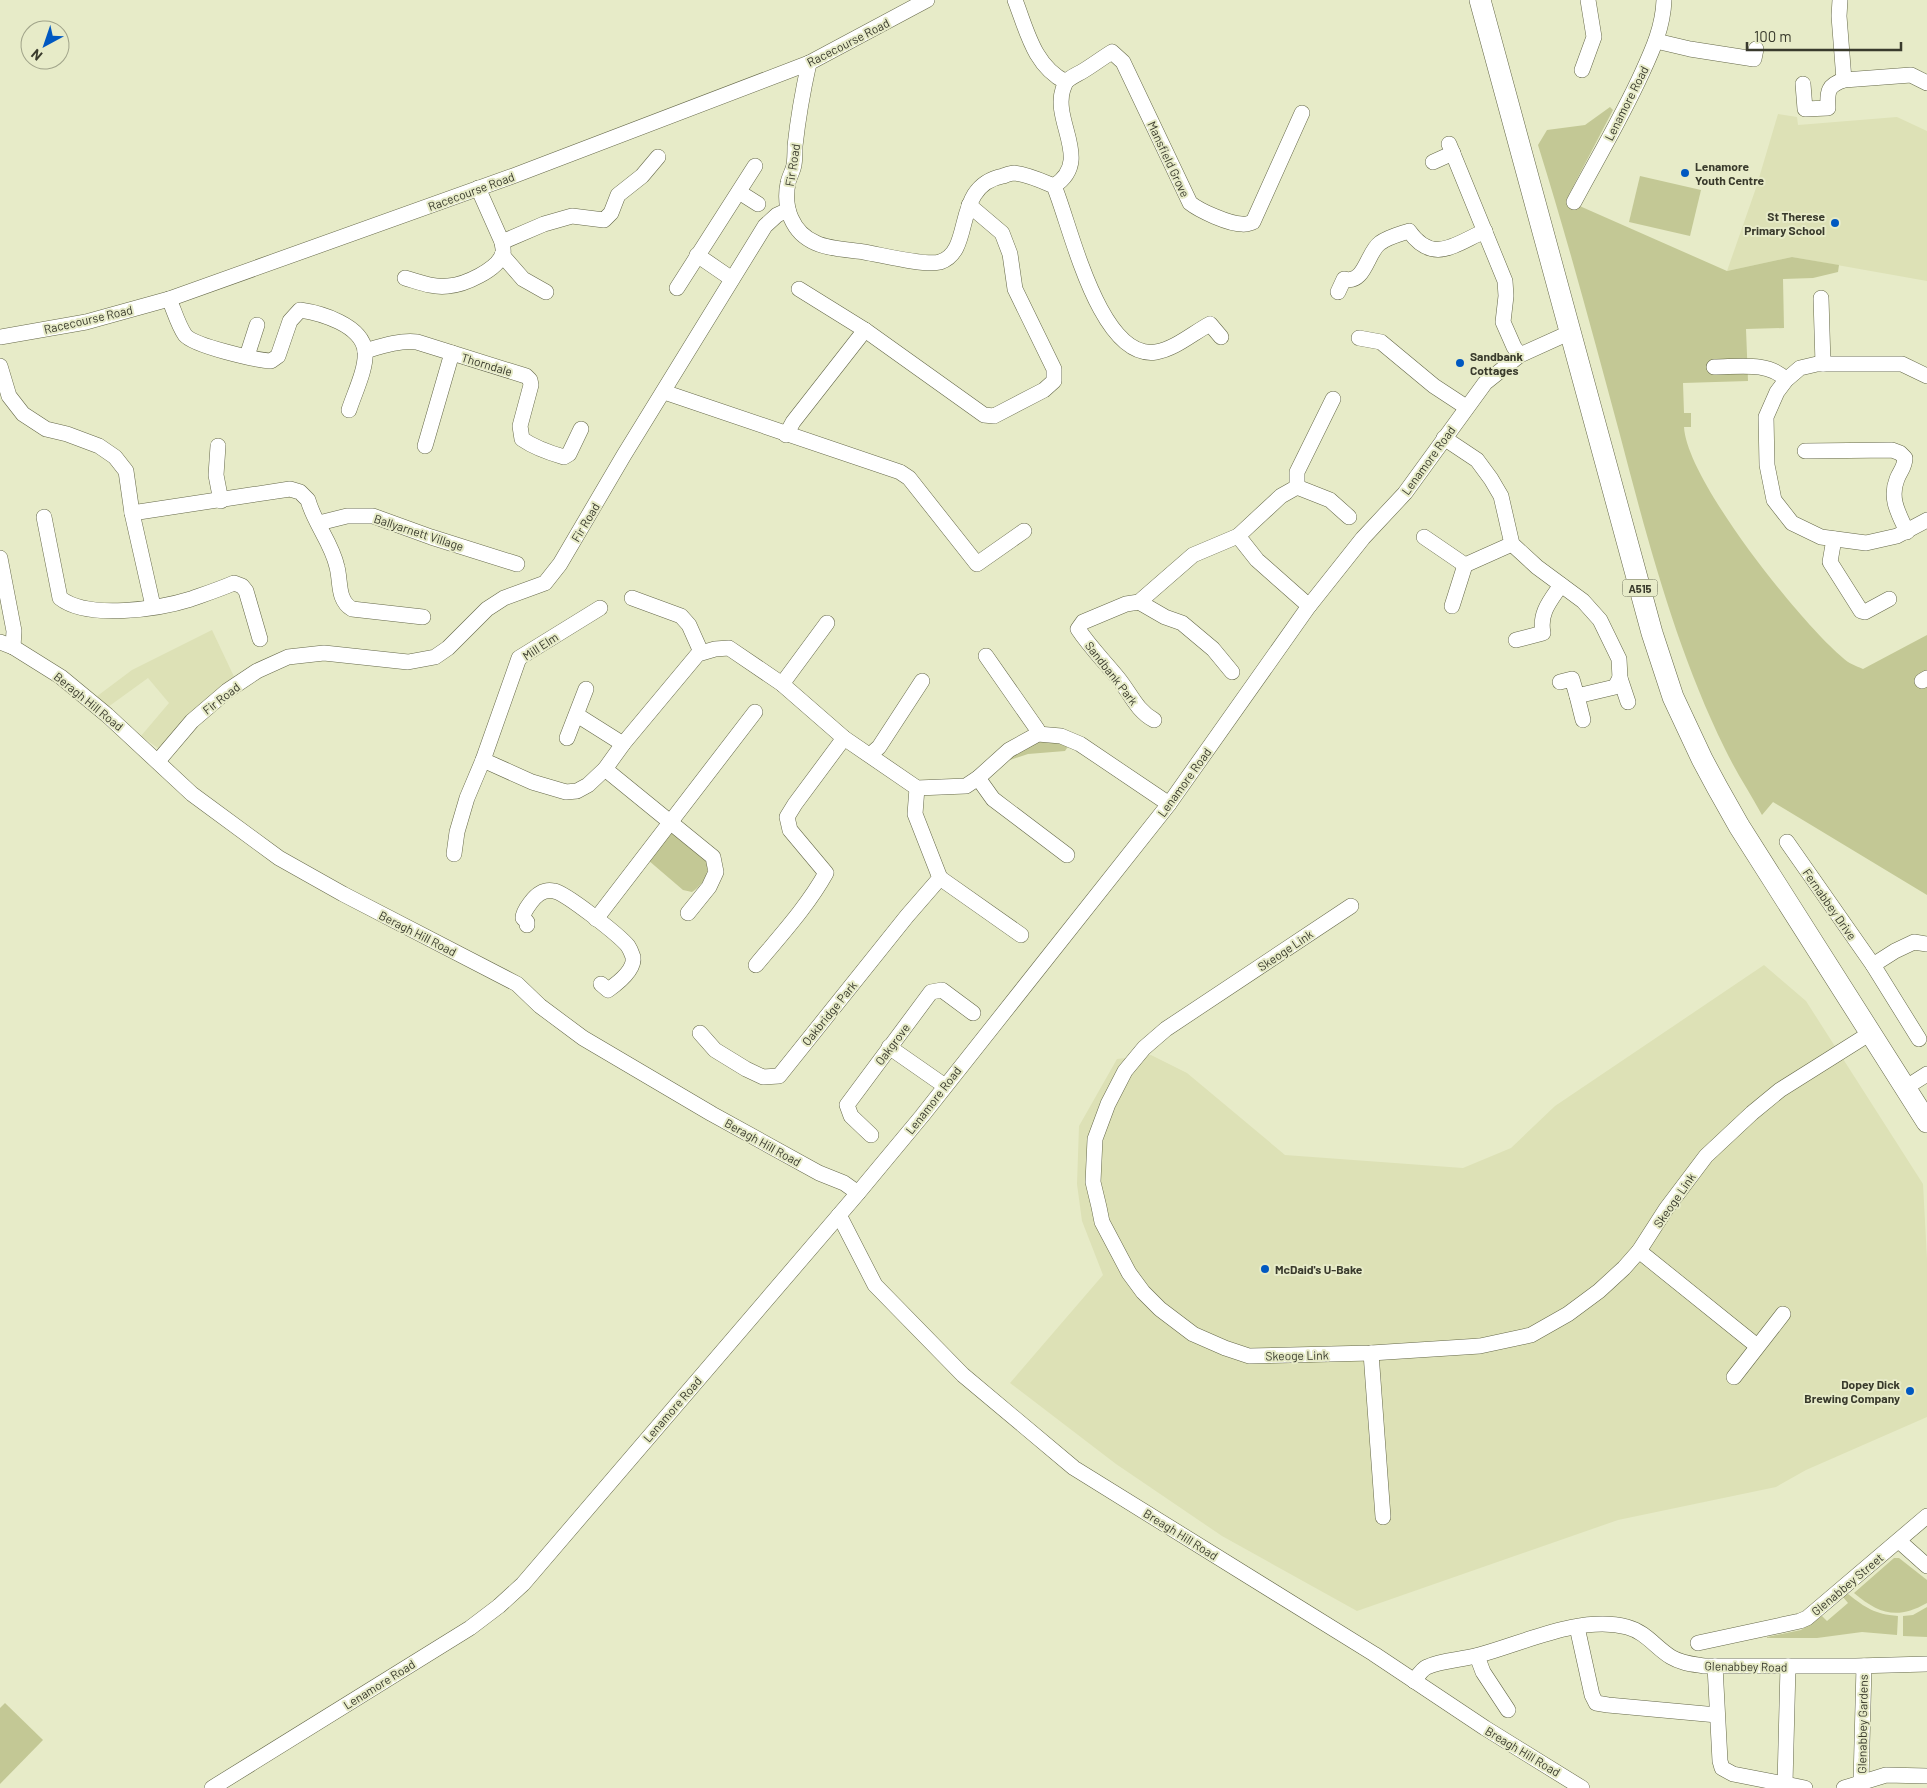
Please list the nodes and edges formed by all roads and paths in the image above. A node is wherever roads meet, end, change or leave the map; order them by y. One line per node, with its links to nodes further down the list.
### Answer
1 (927, 0): 9 (street, Racecourse Road)
2 (1015, 0): 12 (street)
3 (1480, 0): 39 (highway, A515)
4 (1588, 0): 10 (street)
5 (1664, 0): 7 (street, Lenamore Road)
6 (1840, 0): 11 (street)
7 (1656, 41): 8 (street); 22 (street, Lenamore Road)
8 (1756, 50)
9 (809, 63): 20 (street, Racecourse Road); 25 (street, Fir Road)
10 (1582, 70)
11 (1844, 80): 13 (street); 14 (street)
12 (1066, 82): 15 (street, Mansfield Grove); 19 (street)
13 (1927, 83)
14 (1803, 84)
15 (1302, 113)
16 (658, 157): 27 (street)
17 (1433, 162): 26 (street)
18 (755, 166): 21 (street)
19 (1054, 186): 24 (street); 41 (street)
20 (478, 188): 27 (street); 36 (street, Racecourse Road)
21 (739, 192): 23 (street); 28 (street)
22 (1574, 202)
23 (758, 204)
24 (969, 205): 25 (street); 38 (street)
25 (788, 210): 30 (street, Fir Road)
26 (1485, 231): 33 (street); 45 (street)
27 (502, 248): 29 (street); 34 (street)
28 (697, 255): 30 (street); 31 (street)
29 (403, 276)
30 (732, 279): 52 (street, Fir Road)
31 (677, 288)
32 (799, 289): 38 (street)
33 (1338, 292)
34 (548, 293)
35 (1821, 298): 47 (street)
36 (169, 299): 40 (street, Racecourse Road); 46 (street)
37 (257, 325): 46 (street)
38 (865, 330): 58 (street)
39 (1572, 332): 45 (street, Lenamore Road); 133 (highway, A515)
40 (0, 337)
41 (1221, 337)
42 (1359, 338): 55 (street)
43 (365, 351): 44 (street, Thorndale); 46 (street); 56 (street)
44 (452, 353): 57 (street, Thorndale); 61 (street, Thorndale)
45 (1520, 355): 55 (street, Lenamore Road)
46 (246, 356)
47 (1823, 364): 50 (street); 51 (street)
48 (0, 366): 53 (street)
49 (1714, 367): 51 (street)
50 (1927, 376)
51 (1786, 380): 74 (street)
52 (664, 392): 58 (street); 111 (street, Fir Road)
53 (3, 393): 65 (street)
54 (1333, 399): 63 (street)
55 (1466, 407): 59 (street, Lenamore Road)
56 (349, 410)
57 (580, 429)
58 (786, 434): 70 (street)
59 (1444, 438): 75 (street); 84 (street, Lenamore Road)
60 (218, 446): 64 (street)
61 (425, 446)
62 (1805, 451): 71 (street)
63 (1297, 487): 67 (street); 72 (street, Sandbank Park)
64 (221, 501): 65 (street); 69 (street)
65 (132, 513): 83 (street)
66 (44, 517): 83 (street)
67 (1349, 517)
68 (1927, 520): 71 (street)
69 (319, 522): 77 (street, Ballyarnett Village); 87 (street)
70 (1024, 531)
71 (1907, 532): 74 (street)
72 (1238, 536): 82 (street, Sandbank Park); 84 (street)
73 (1424, 537): 78 (street)
74 (1834, 539): 81 (street)
75 (1512, 544): 78 (street); 79 (street)
76 (0, 558): 91 (street)
77 (517, 564)
78 (1465, 565): 85 (street)
79 (1561, 585): 90 (street); 95 (street)
80 (632, 598): 92 (street)
81 (1889, 599)
82 (1139, 602): 94 (street); 104 (street, Sandbank Park)
83 (153, 606): 89 (street)
84 (1309, 606): 116 (street, Lenamore Road)
85 (1452, 606)
86 (600, 608): 112 (street, Mill Elm)
87 (423, 617)
88 (827, 623): 98 (street)
89 (260, 639)
90 (1516, 640)
91 (7, 644): 111 (street, Beragh Hill Road)
92 (701, 652): 98 (street); 109 (street)
93 (986, 656): 106 (street)
94 (1232, 672)
95 (1620, 678): 100 (street); 101 (street)
96 (922, 680): 110 (street)
97 (1560, 682): 100 (street)
98 (782, 684): 108 (street)
99 (586, 689): 103 (street)
100 (1577, 696): 105 (street)
101 (1628, 702)
102 (756, 712): 117 (street)
103 (576, 715): 107 (street); 109 (street)
104 (1154, 720)
105 (1583, 720)
106 (1038, 734): 114 (street); 116 (street)
107 (567, 738)
108 (844, 738): 110 (street); 128 (street)
109 (623, 744): 113 (street)
110 (870, 755): 115 (street)
111 (158, 760): 141 (street, Beragh Hill Road)
112 (483, 760): 113 (street); 119 (street, Mill Elm)
113 (605, 769): 117 (street)
114 (978, 778): 115 (street); 120 (street)
115 (917, 788): 121 (street)
116 (1170, 804): 137 (street, Lenamore Road)
117 (670, 823): 123 (street); 124 (street)
118 (1787, 842): 129 (street, Fernabbey Drive)
119 (454, 854)
120 (1067, 855)
121 (940, 878): 126 (street); 132 (street, Oakbridge Park)
122 (1351, 906): 146 (street, Skeoge Link)
123 (688, 913)
124 (596, 919): 125 (street); 130 (street)
125 (527, 925)
126 (1021, 935)
127 (1927, 944): 129 (street)
128 (756, 965)
129 (1873, 965): 134 (street, Fernabbey Drive)
130 (601, 984)
131 (973, 1013): 135 (street, Oakgrove)
132 (700, 1033)
133 (1870, 1034): 138 (highway, A515); 143 (street, Skeoge Link)
134 (1920, 1039)
135 (889, 1047): 137 (street); 140 (street, Oakgrove)
136 (1927, 1074): 138 (street)
137 (945, 1086): 141 (street, Lenamore Road)
138 (1905, 1088): 139 (highway, A515)
139 (1927, 1122)
140 (872, 1134)
141 (858, 1193): 142 (street, Lenamore Road)
142 (839, 1215): 159 (street, Breagh Hill Road); 165 (street, Lenamore Road)
143 (1639, 1251): 145 (street); 146 (street, Skeoge Link)
144 (1783, 1314): 145 (street)
145 (1757, 1346): 147 (street)
146 (1371, 1353): 149 (street)
147 (1734, 1377)
148 (1927, 1516): 150 (street, Glenabbey Street)
149 (1383, 1517)
150 (1899, 1541): 151 (street); 153 (street, Glenabbey Street)
151 (1927, 1566)
152 (1577, 1627): 154 (street, Glenabbey Road); 156 (street, Glenabbey Road); 161 (street)
153 (1698, 1643)
154 (1477, 1656): 159 (street, Glenabbey Road); 160 (street)
155 (1927, 1664): 158 (street, Glenabbey Road)
156 (1715, 1666): 157 (street, Glenabbey Road); 161 (street)
157 (1788, 1666): 158 (street, Glenabbey Road); 164 (street)
158 (1864, 1666): 163 (street, Glenabbey Gardens)
159 (1414, 1681): 166 (street, Breagh Hill Road)
160 (1508, 1710)
161 (1717, 1715): 164 (street)
162 (1927, 1776): 163 (street)
163 (1861, 1782): 168 (street)
164 (1786, 1784): 167 (street)
165 (212, 1788)
166 (1582, 1788)
167 (1805, 1788)
168 (1844, 1788)

